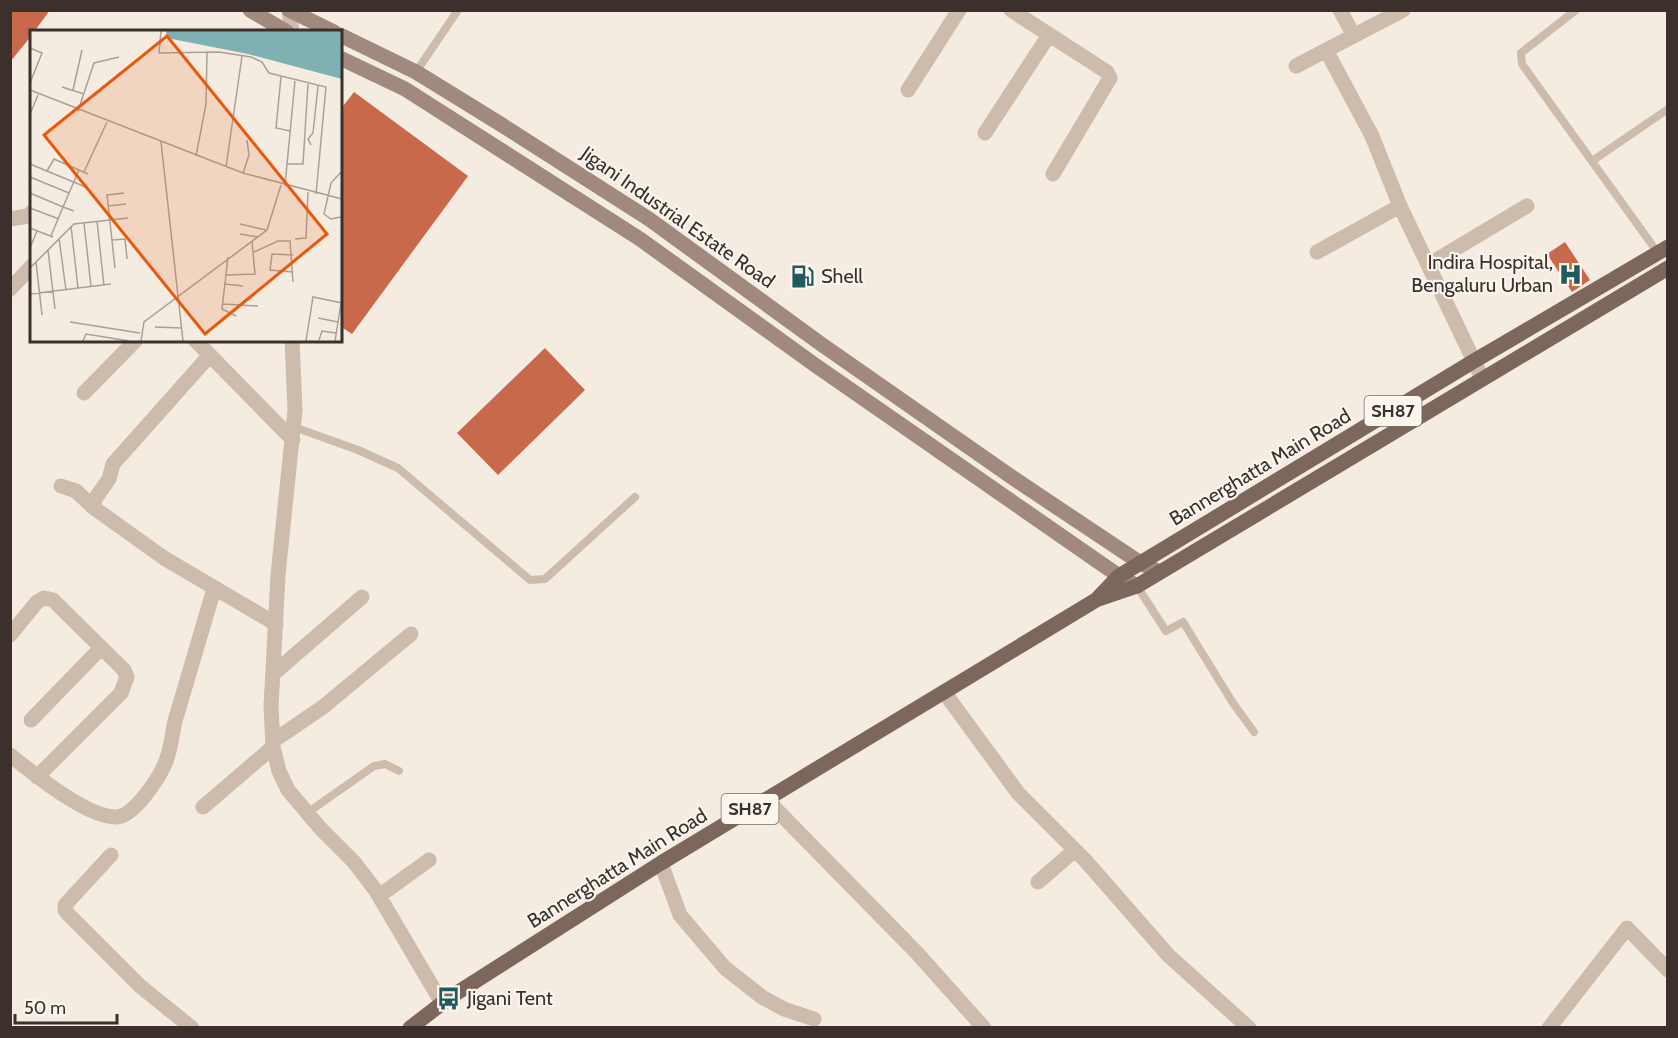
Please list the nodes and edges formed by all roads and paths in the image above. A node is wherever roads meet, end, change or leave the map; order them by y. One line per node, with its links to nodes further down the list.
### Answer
1 (250, 10): 9 (main road)
2 (458, 10): 17 (lane)
3 (959, 10): 18 (street)
4 (1011, 10): 12 (street)
5 (1340, 10): 13 (street)
6 (1403, 10): 13 (street)
7 (1576, 10): 21 (lane)
8 (289, 11): 9 (street); 10 (main road)
9 (281, 30)
10 (330, 30)
11 (342, 35): 17 (main road, Jigani Industrial Estate Road)
12 (1049, 35): 20 (street); 22 (street)
13 (1354, 36): 14 (street)
14 (1326, 50): 16 (street); 23 (street)
15 (342, 59): 48 (main road, Jigani Industrial Estate Road)
16 (1296, 66)
17 (416, 72): 46 (main road, Jigani Industrial Estate Road)
18 (908, 90)
19 (1668, 109): 21 (lane)
20 (985, 133)
21 (1592, 161): 27 (lane)
22 (1053, 174)
23 (1400, 206): 28 (street); 29 (street)
24 (1527, 206): 29 (street)
25 (30, 214): 26 (street)
26 (10, 219)
27 (1663, 250): 37 (main road, Bannerghatta Main Road / SH87)
28 (1317, 252)
29 (1428, 265): 37 (street)
30 (30, 268): 32 (street)
31 (1665, 274): 38 (main road, Bannerghatta Main Road / SH87)
32 (10, 289)
33 (134, 342): 39 (street)
34 (197, 342): 36 (street)
35 (292, 342): 40 (street)
36 (210, 355): 40 (street); 45 (street)
37 (1474, 361): 38 (street); 42 (main road, Bannerghatta Main Road / SH87)
38 (1482, 378): 44 (main road, Bannerghatta Main Road / SH87)
39 (84, 393)
40 (293, 433): 43 (lane); 53 (street)
41 (61, 486): 45 (street)
42 (1259, 493): 44 (main road); 46 (main road, Bannerghatta Main Road / SH87)
43 (634, 497)
44 (1269, 506): 47 (main road, Bannerghatta Main Road / SH87)
45 (94, 508): 50 (street)
46 (1142, 564): 47 (main road, Jigani Industrial Estate Road); 48 (main road, Bannerghatta Main Road / SH87)
47 (1160, 572): 49 (main road, Bannerghatta Main Road / SH87)
48 (1119, 576): 49 (main road, Jigani Industrial Estate Road); 52 (main road, Bannerghatta Main Road / SH87)
49 (1137, 586): 52 (main road, Bannerghatta Main Road / SH87); 60 (lane)
50 (214, 589): 53 (street); 64 (street)
51 (362, 597): 57 (street)
52 (1096, 600): 58 (main road, Bannerghatta Main Road / SH87)
53 (276, 624): 57 (street)
54 (411, 634): 61 (street)
55 (10, 635): 56 (street)
56 (101, 648): 59 (street); 64 (street)
57 (273, 674): 61 (street)
58 (944, 692): 65 (main road, Bannerghatta Main Road / SH87); 68 (street)
59 (31, 720)
60 (1254, 732)
61 (273, 744): 66 (street); 67 (street)
62 (10, 755): 64 (street)
63 (399, 771): 67 (lane)
64 (38, 777)
65 (766, 799): 71 (main road, Bannerghatta Main Road / SH87); 79 (street)
66 (203, 807)
67 (307, 813): 73 (street)
68 (1075, 850): 72 (street); 80 (street)
69 (111, 855): 78 (street)
70 (429, 860): 73 (street)
71 (661, 863): 75 (main road, Bannerghatta Main Road / SH87); 76 (street)
72 (1038, 882)
73 (379, 896): 75 (street)
74 (1668, 970): 81 (street)
75 (442, 1003): 77 (main road, Bannerghatta Main Road / SH87)
76 (814, 1019)
77 (419, 1025)
78 (192, 1028)
79 (984, 1028)
80 (1249, 1028)
81 (1549, 1028)

